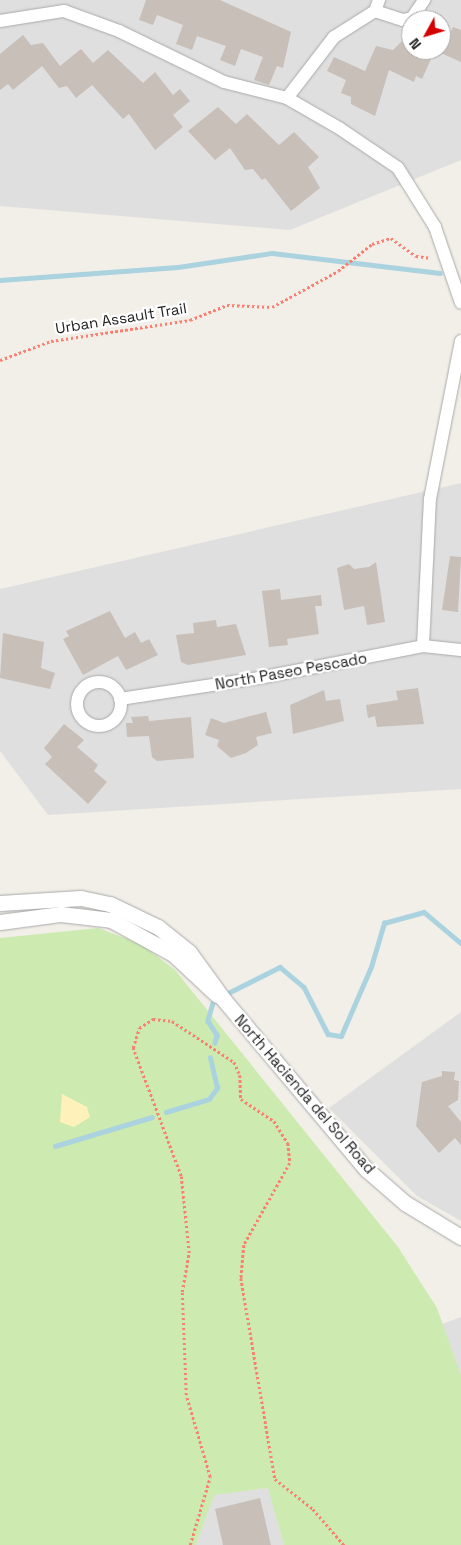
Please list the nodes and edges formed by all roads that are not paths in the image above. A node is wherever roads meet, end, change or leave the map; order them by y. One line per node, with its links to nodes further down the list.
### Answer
1 (424, 0): 2 (street)
2 (377, 6): 4 (street)
3 (0, 21): 4 (street)
4 (287, 98): 5 (street)
5 (461, 303)
6 (461, 341): 7 (street)
7 (423, 646): 8 (street, North Paseo Pescado); 9 (street, North Paseo Pescado)
8 (461, 650)
9 (120, 699)
10 (0, 903): 12 (street, North Hacienda del Sol Road)
11 (0, 922): 12 (street, North Hacienda del Sol Road)
12 (224, 1000): 13 (street, North Hacienda del Sol Road)
13 (461, 1236)

